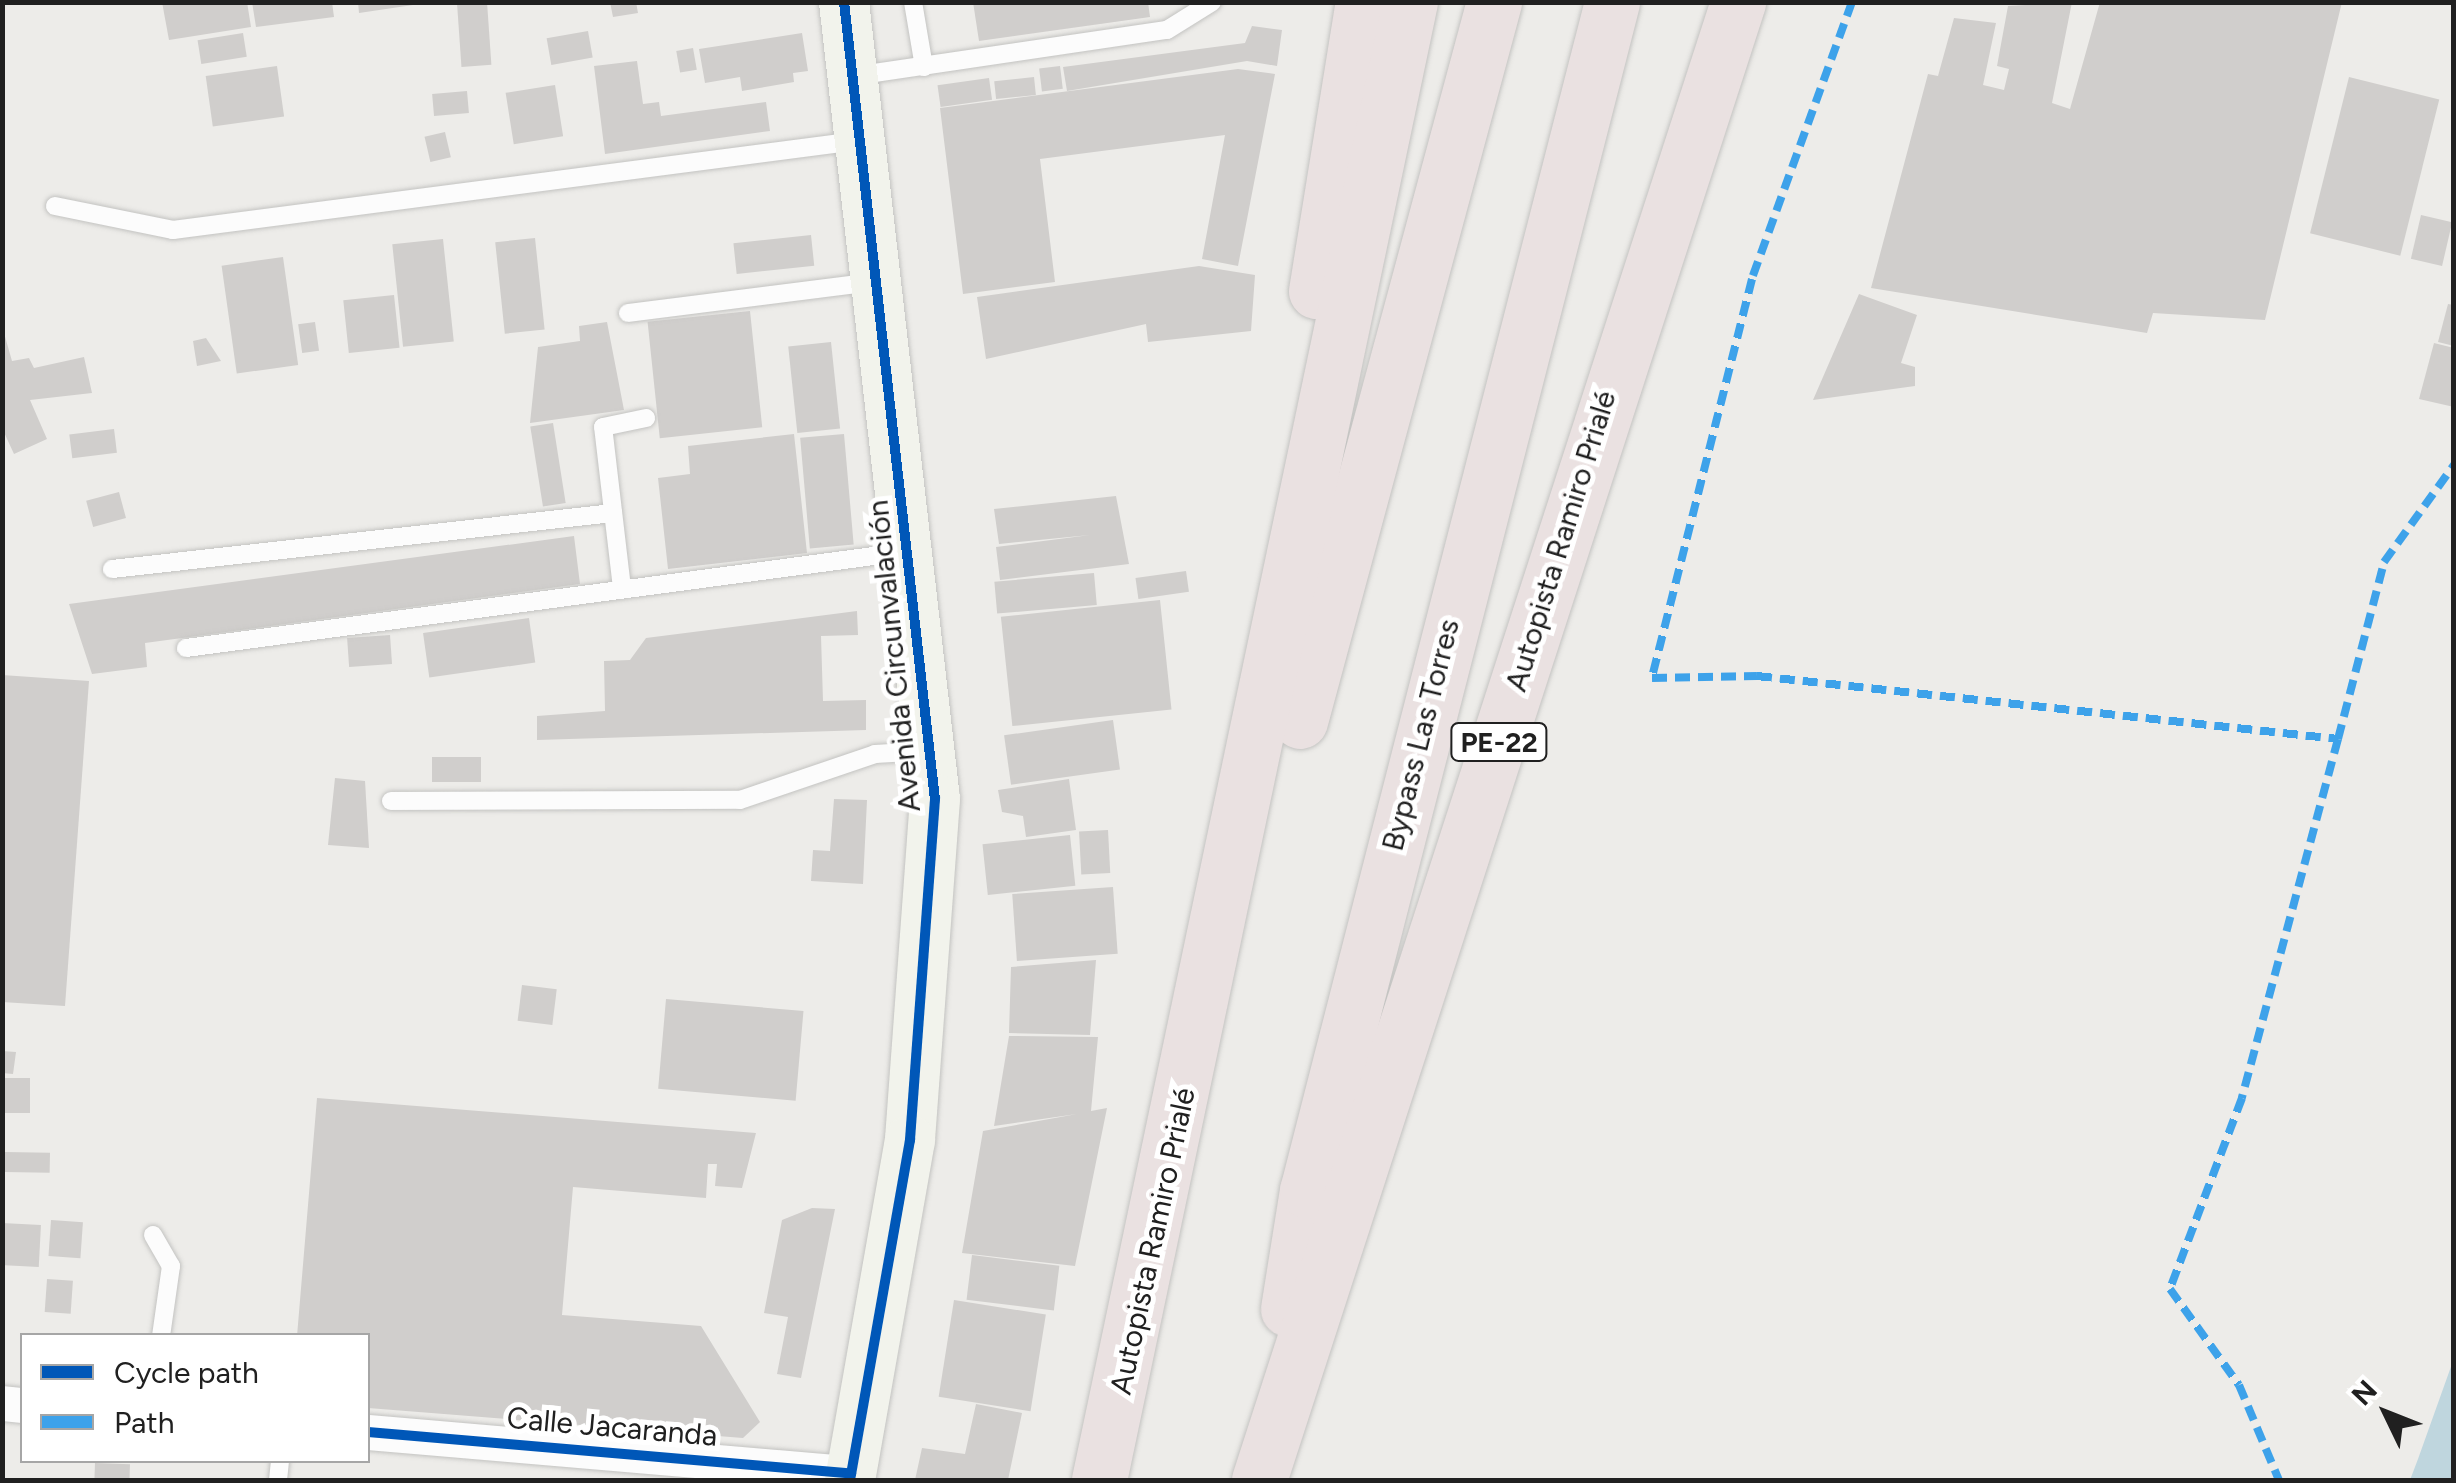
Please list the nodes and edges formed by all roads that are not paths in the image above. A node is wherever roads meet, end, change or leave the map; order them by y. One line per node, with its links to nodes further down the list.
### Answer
1 (844, 2): 10 (street, Avenida Circunvalación)
2 (914, 2): 9 (lane)
3 (1212, 2): 9 (lane)
4 (1362, 2): 21 (highway)
5 (1410, 2): 21 (highway, Autopista Ramiro Prialé)
6 (1494, 2): 27 (highway)
7 (1612, 2): 29 (highway, Bypass Las Torres)
8 (1738, 2): 29 (highway, Autopista Ramiro Prialé / PE-22)
9 (924, 67): 10 (lane)
10 (854, 76): 11 (street, Avenida Circunvalación)
11 (862, 140): 12 (lane); 13 (street, Avenida Circunvalación)
12 (55, 206)
13 (879, 281): 14 (lane); 17 (street, Avenida Circunvalación)
14 (628, 313)
15 (646, 418): 16 (lane)
16 (614, 513): 18 (lane); 19 (lane)
17 (910, 551): 19 (lane); 22 (street, Avenida Circunvalación)
18 (112, 569)
19 (622, 588): 20 (lane)
20 (186, 648)
21 (1269, 702): 27 (highway, Autopista Ramiro Prialé)
22 (932, 751): 23 (lane); 28 (street, Avenida Circunvalación)
23 (391, 801)
24 (153, 1235): 25 (lane)
25 (161, 1333)
26 (370, 1432): 28 (street, Calle Jacaranda)
27 (1104, 1460)
28 (850, 1477)
29 (1260, 1478)

